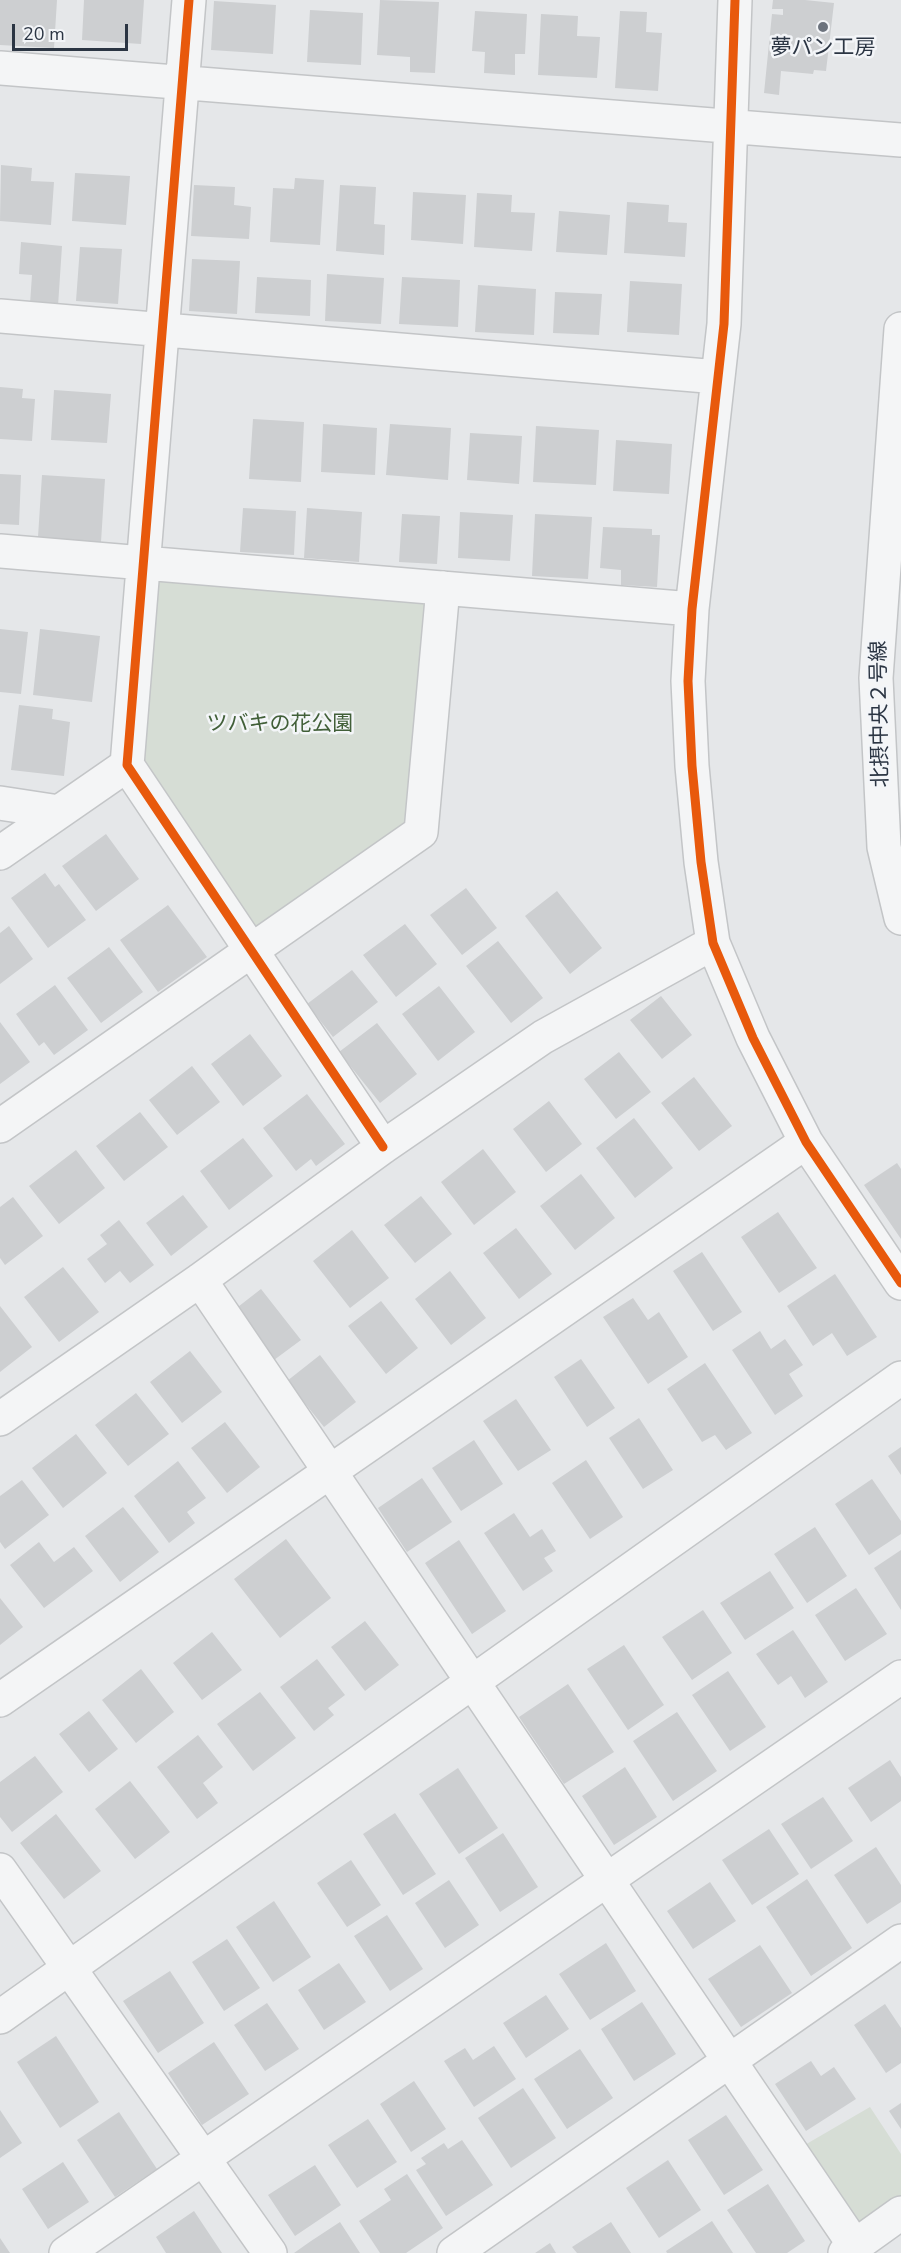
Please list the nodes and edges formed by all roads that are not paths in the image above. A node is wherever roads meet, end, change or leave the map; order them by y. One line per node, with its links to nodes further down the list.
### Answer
1 (189, 0): 4 (street)
2 (735, 0): 5 (street)
3 (0, 68): 4 (street)
4 (182, 83): 5 (street); 9 (street)
5 (731, 127): 6 (street); 10 (street)
6 (901, 140)
7 (0, 316): 9 (street)
8 (901, 329): 19 (street, 北摂中央２号線)
9 (162, 330): 10 (street); 12 (street)
10 (718, 377): 14 (street)
11 (0, 551): 12 (street)
12 (143, 563): 13 (street); 15 (street)
13 (443, 588): 14 (street); 21 (street)
14 (692, 609): 20 (street)
15 (127, 765): 17 (street); 21 (street)
16 (0, 803): 17 (street)
17 (59, 812): 18 (street)
18 (0, 853)
19 (901, 918)
20 (713, 943): 23 (street); 24 (street)
21 (250, 950): 22 (street); 24 (street)
22 (0, 1126)
23 (806, 1142): 26 (street); 29 (street)
24 (383, 1147): 25 (street)
25 (200, 1280): 28 (street); 29 (street)
26 (901, 1283)
27 (901, 1378): 31 (street)
28 (0, 1419)
29 (329, 1471): 31 (street); 32 (street)
30 (901, 1677): 34 (street)
31 (472, 1683): 34 (street); 36 (street)
32 (0, 1700)
33 (0, 1870): 36 (street)
34 (607, 1880): 38 (street); 39 (street)
35 (901, 1941): 38 (street)
36 (69, 1968): 37 (street); 39 (street)
37 (0, 2017)
38 (729, 2061): 41 (street); 44 (street)
39 (203, 2159): 42 (street); 43 (street)
40 (901, 2213): 41 (street)
41 (850, 2250)
42 (66, 2253)
43 (270, 2253)
44 (454, 2253)

